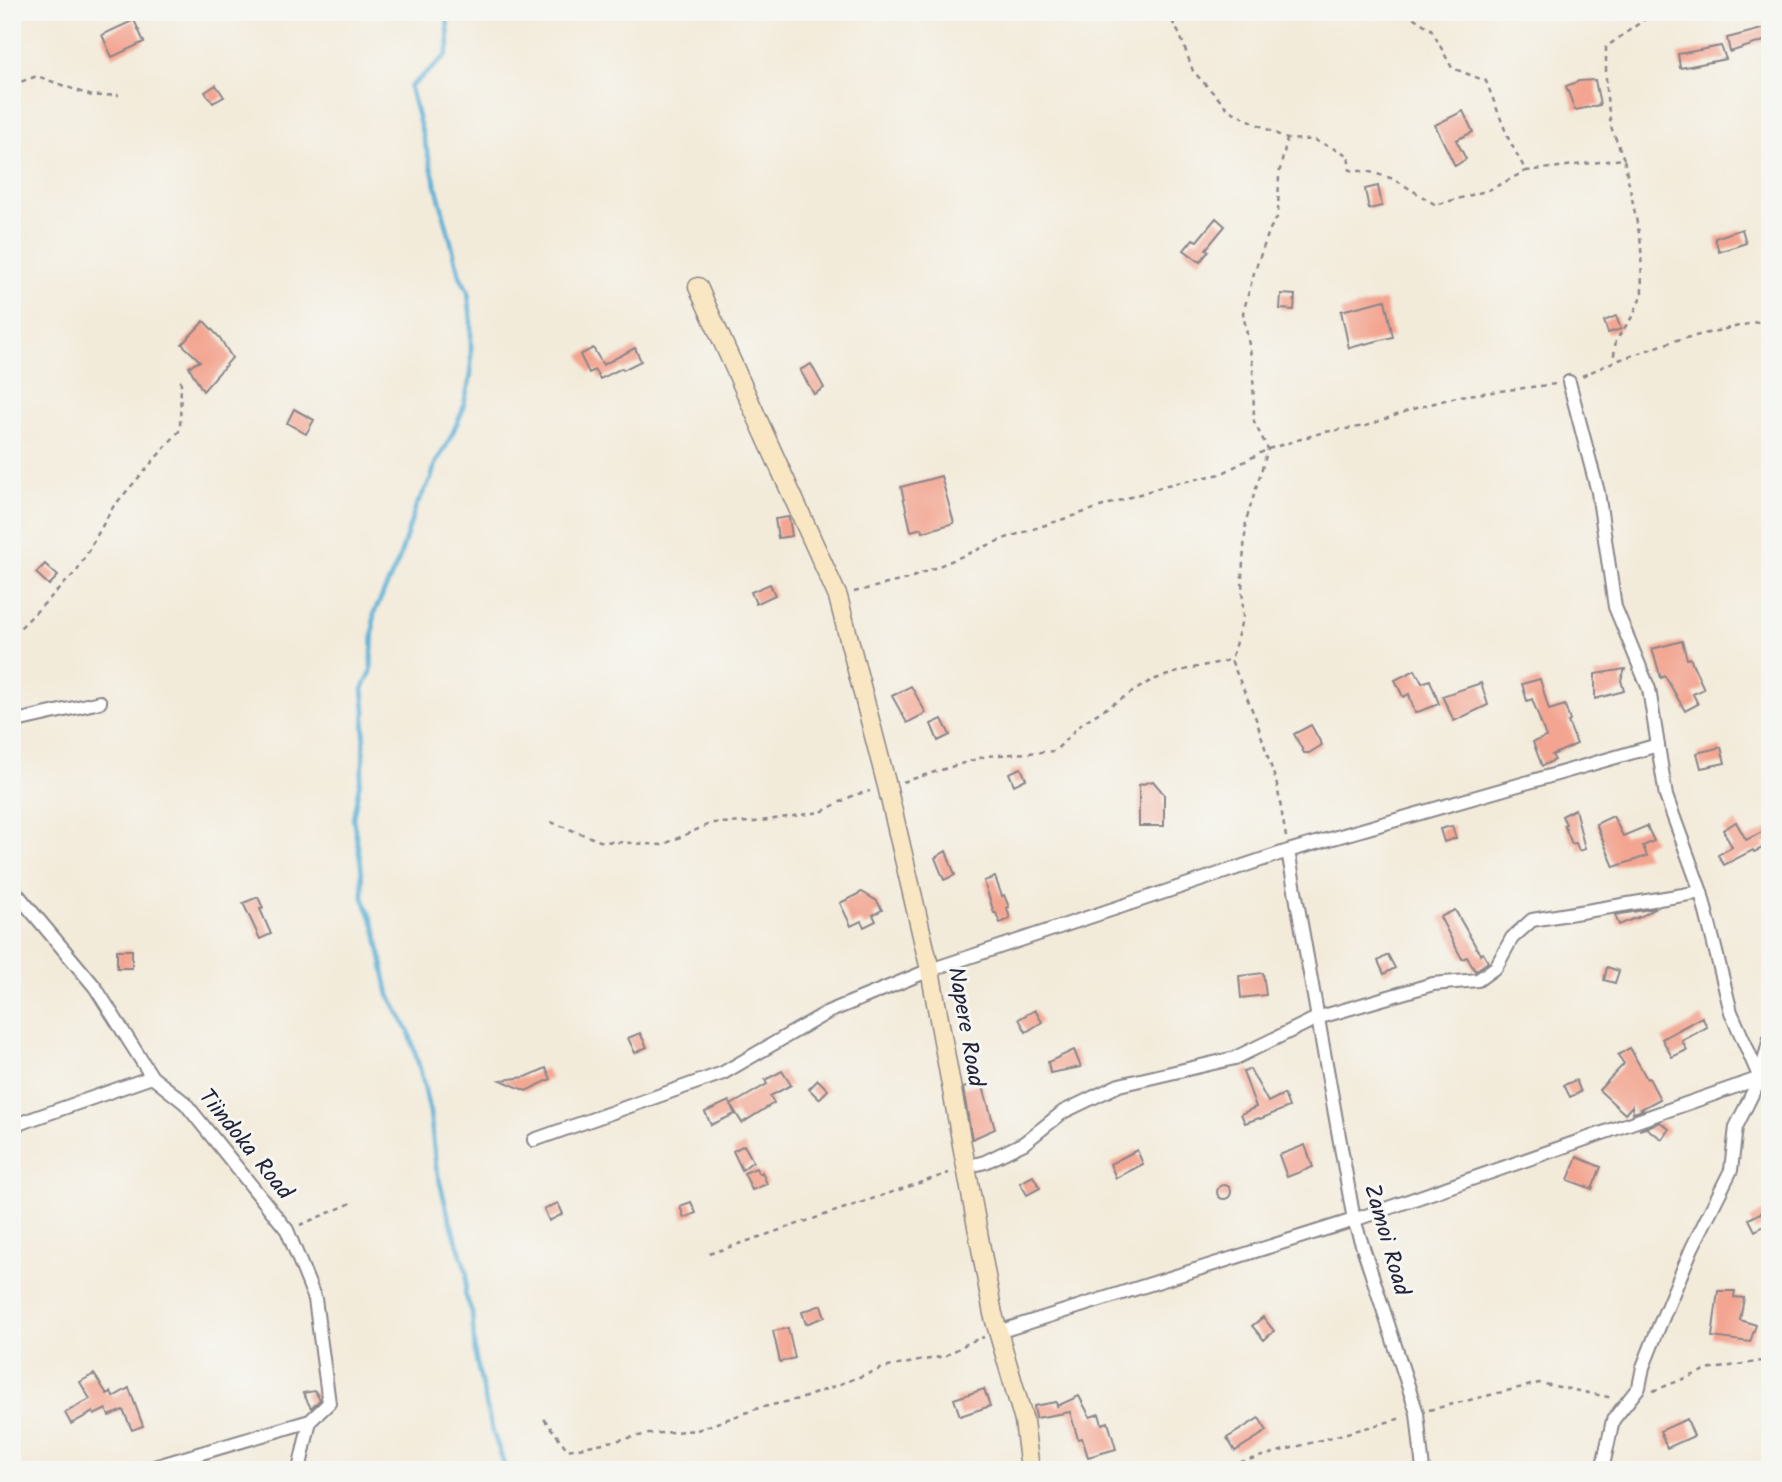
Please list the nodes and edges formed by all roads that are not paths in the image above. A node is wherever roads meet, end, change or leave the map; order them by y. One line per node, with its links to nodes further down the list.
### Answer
1 (698, 287): 9 (street, Napere Road)
2 (1569, 382): 5 (street)
3 (100, 702): 4 (street)
4 (12, 722)
5 (1658, 745): 6 (street); 8 (street)
6 (1288, 851): 9 (street); 10 (street, Zamoi Road)
7 (12, 888): 12 (street, Tiindoka Road)
8 (1701, 892): 10 (street); 13 (street)
9 (930, 970): 16 (street); 17 (street, Napere Road)
10 (1317, 1018): 17 (street); 18 (street, Zamoi Road)
11 (1770, 1038): 13 (street)
12 (152, 1077): 15 (street); 20 (street, Tiindoka Road)
13 (1760, 1078): 14 (street); 18 (street); 25 (street)
14 (1770, 1093)
15 (12, 1126)
16 (534, 1140)
17 (966, 1167): 19 (street, Napere Road)
18 (1354, 1220): 19 (street); 24 (street, Zamoi Road)
19 (998, 1332): 23 (street, Napere Road)
20 (310, 1421): 21 (street); 22 (street, Tiindoka Road)
21 (149, 1470)
22 (299, 1470)
23 (1030, 1470)
24 (1423, 1470)
25 (1602, 1470)

